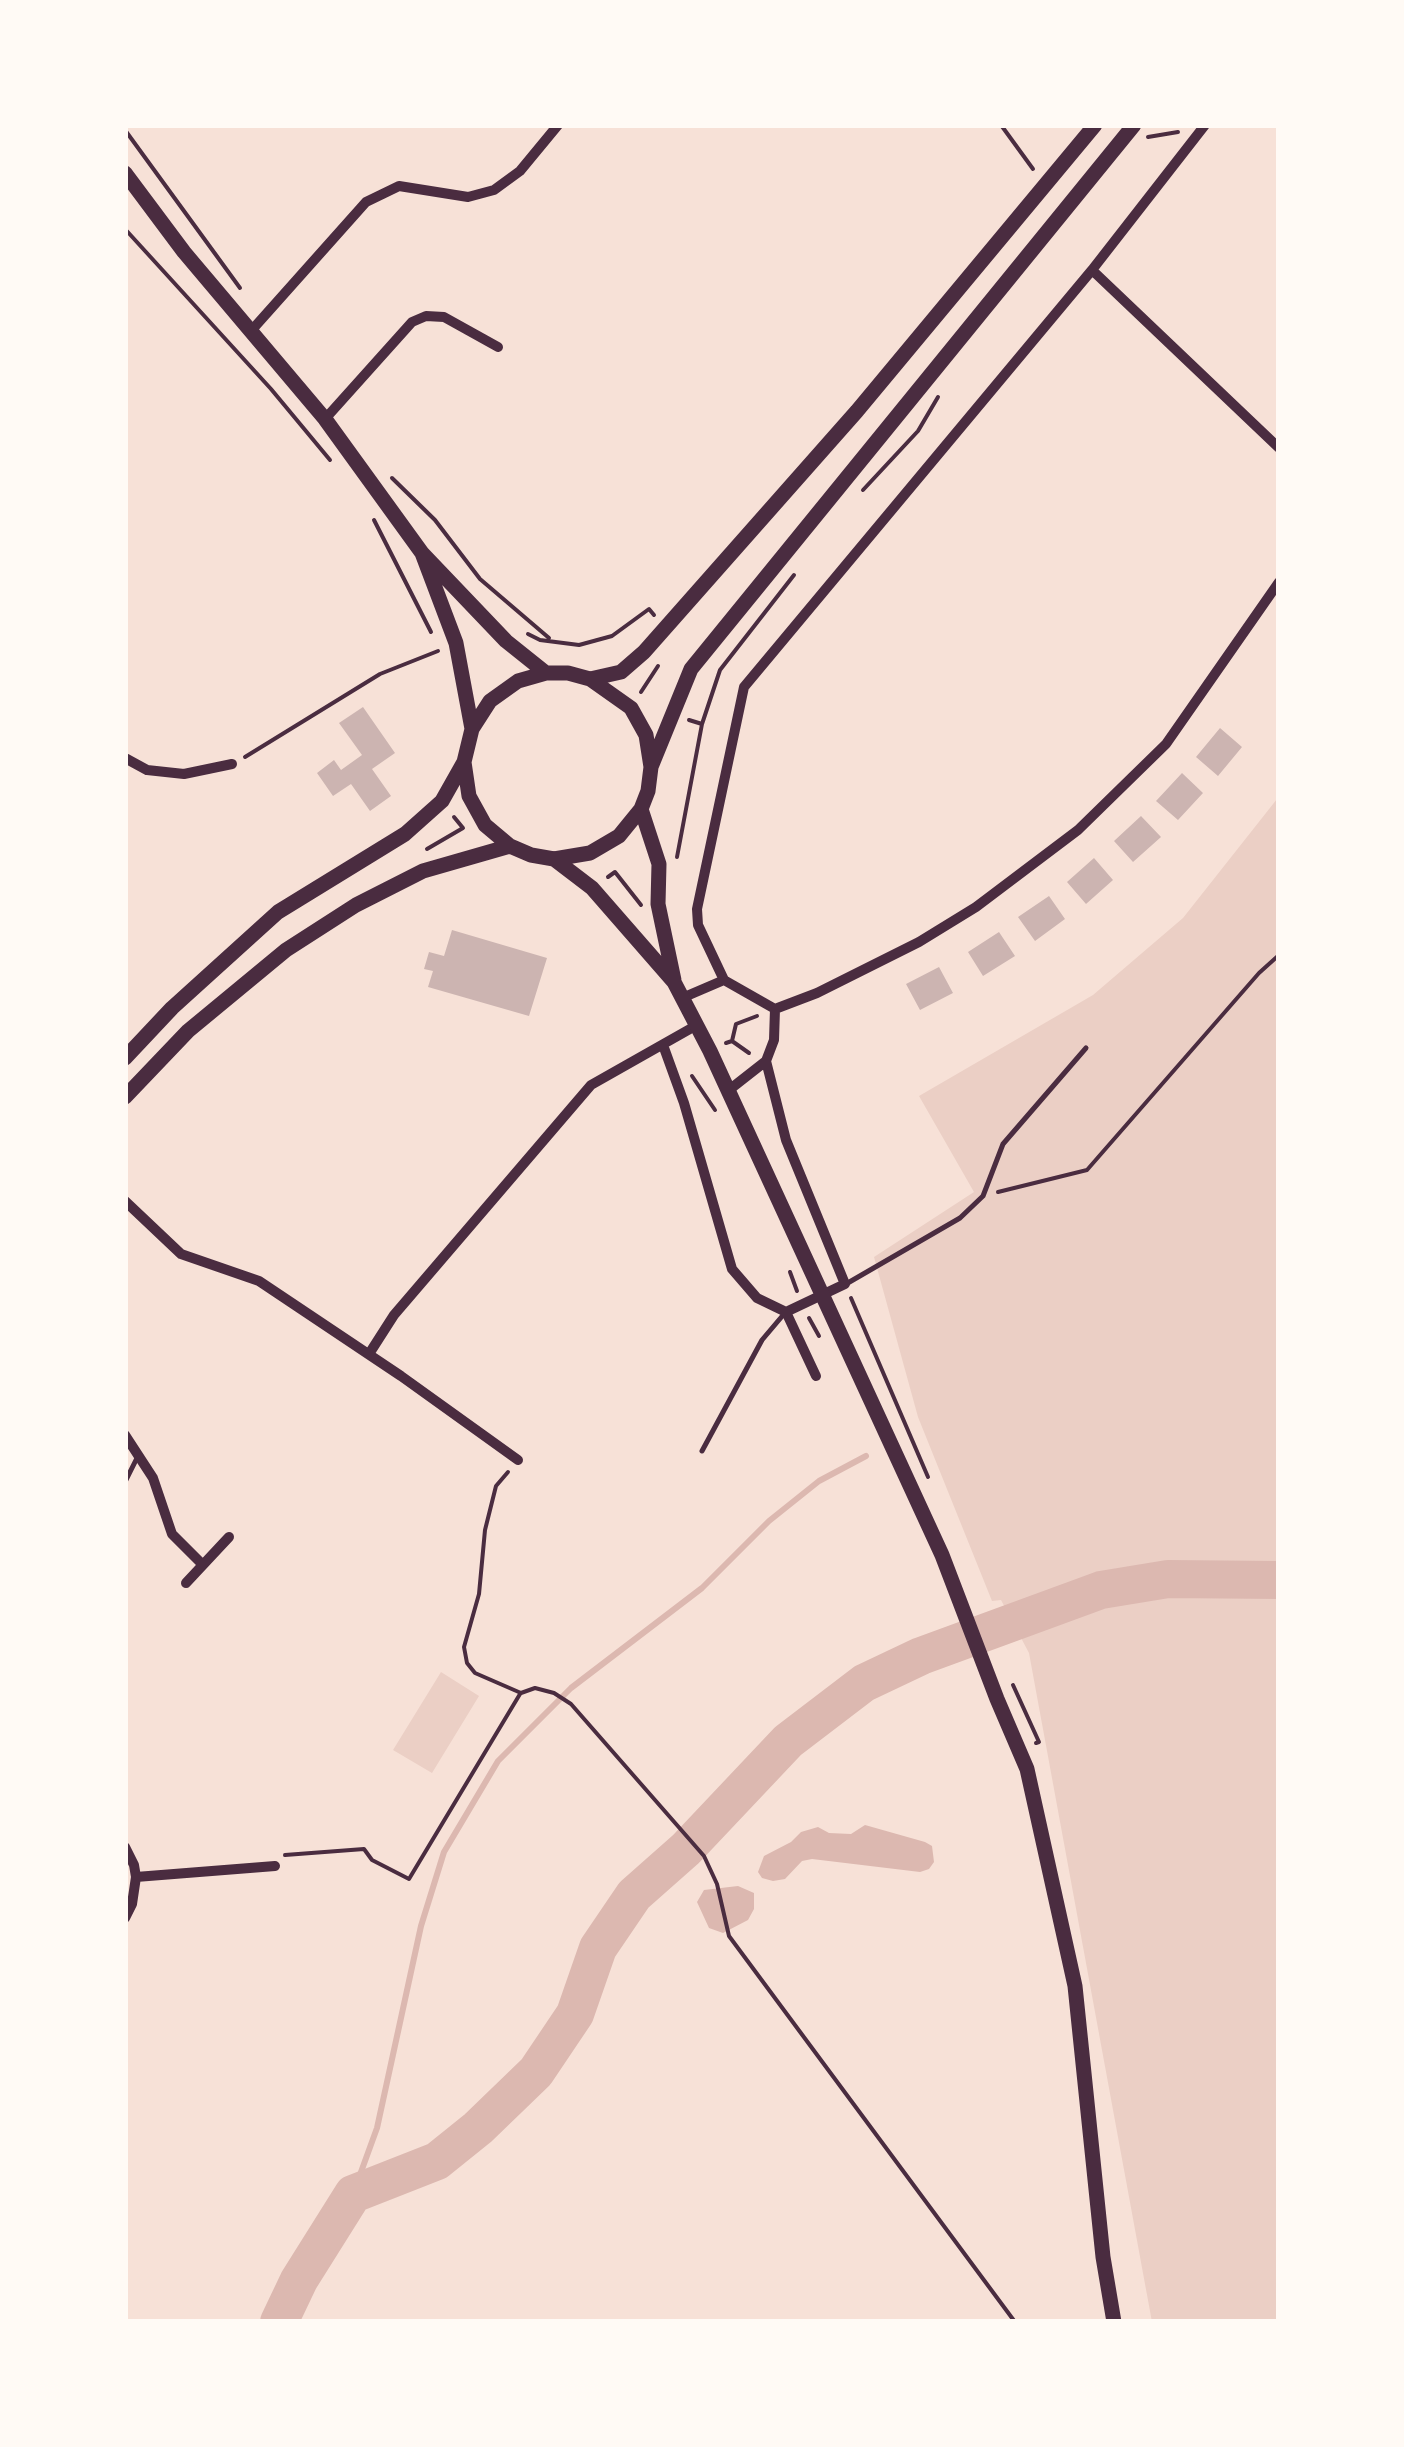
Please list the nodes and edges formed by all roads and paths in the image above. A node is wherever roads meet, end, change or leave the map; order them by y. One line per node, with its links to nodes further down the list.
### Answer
1 (558, 125): 10 (street)
2 (1001, 125): 7 (path)
3 (1095, 125): 7 (main road)
4 (1134, 125): 27 (main road)
5 (1205, 125): 9 (street)
6 (125, 173): 10 (main road)
7 (1046, 185): 21 (main road)
8 (125, 229): 14 (path)
9 (1092, 270): 13 (street); 37 (street)
10 (252, 331): 12 (main road)
11 (498, 348): 12 (street)
12 (325, 419): 16 (main road)
13 (1279, 448)
14 (340, 472)
15 (372, 517): 18 (path)
16 (422, 552): 20 (main road); 23 (main road)
17 (1279, 582): 39 (street)
18 (432, 634)
19 (439, 650): 26 (path)
20 (546, 674): 21 (main road); 23 (main road)
21 (590, 679): 27 (main road)
22 (702, 724): 32 (path)
23 (472, 729): 25 (main road)
24 (125, 758): 26 (street)
25 (464, 762): 28 (main road); 30 (main road)
26 (232, 764)
27 (651, 767): 29 (main road)
28 (442, 801): 33 (path); 44 (main road)
29 (640, 808): 31 (main road); 35 (main road)
30 (510, 846): 31 (main road); 33 (main road)
31 (554, 859): 34 (main road)
32 (675, 864)
33 (423, 872): 47 (main road)
34 (592, 888): 35 (path); 38 (main road)
35 (658, 904): 38 (main road)
36 (1279, 956): 48 (path)
37 (724, 980): 38 (street); 39 (street)
38 (678, 990): 40 (main road)
39 (775, 1009): 45 (street)
40 (696, 1026): 42 (street); 46 (main road)
41 (732, 1041): 45 (path)
42 (663, 1045): 52 (street); 53 (street)
43 (1086, 1048): 48 (lane)
44 (125, 1058)
45 (765, 1062): 46 (street); 50 (street)
46 (729, 1090): 51 (main road)
47 (125, 1098)
48 (983, 1196): 50 (lane)
49 (125, 1201): 53 (street)
50 (845, 1284): 51 (street); 60 (path)
51 (822, 1296): 52 (street); 70 (main road)
52 (786, 1312): 54 (street); 56 (lane)
53 (369, 1354): 58 (street)
54 (816, 1376)
55 (125, 1435): 57 (street)
56 (702, 1452)
57 (138, 1456): 59 (lane); 62 (street)
58 (518, 1460): 64 (path)
59 (125, 1482)
60 (932, 1487)
61 (230, 1536): 62 (street)
62 (203, 1565): 63 (street)
63 (186, 1582)
64 (521, 1693): 66 (path); 69 (path)
65 (125, 1848): 67 (street)
66 (274, 1866): 67 (street)
67 (136, 1878): 68 (street)
68 (125, 1918)
69 (1014, 2322)
70 (1114, 2322)

